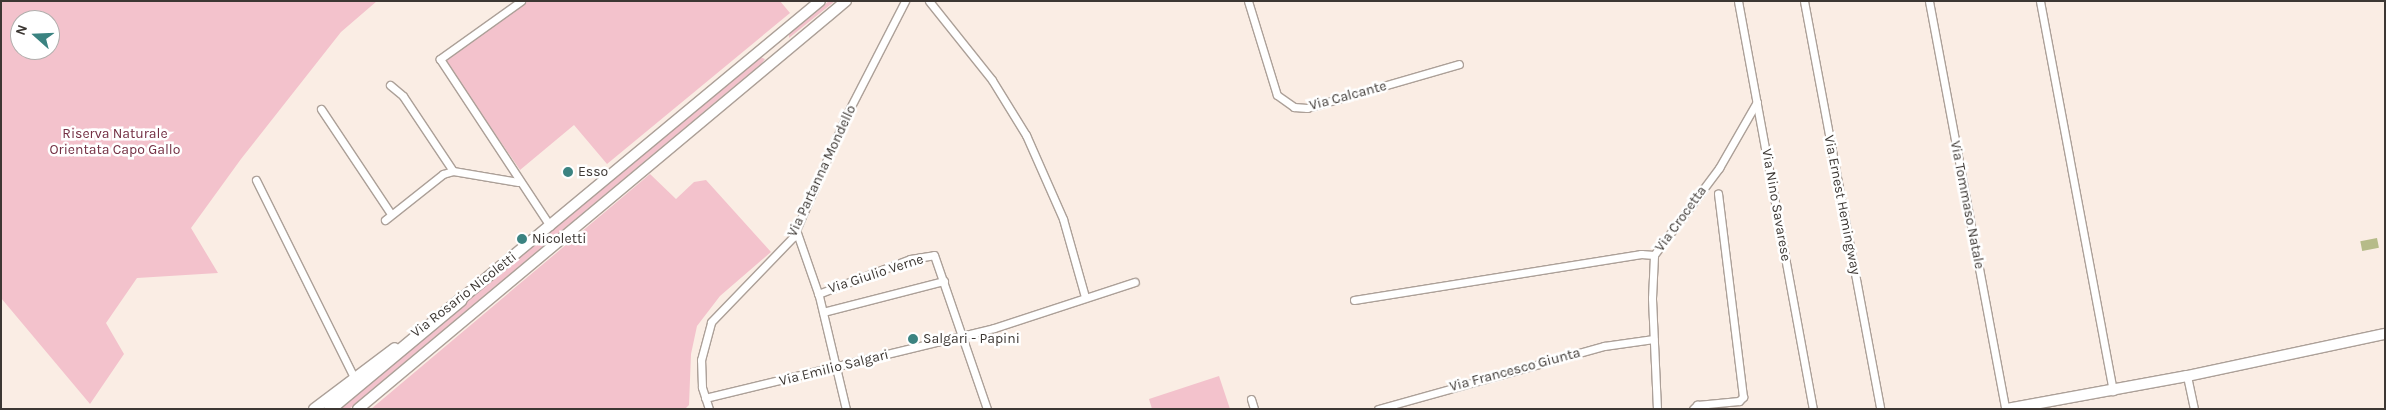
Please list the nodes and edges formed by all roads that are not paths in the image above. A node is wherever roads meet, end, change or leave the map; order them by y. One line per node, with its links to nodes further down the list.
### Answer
1 (521, 1): 21 (street)
2 (820, 1): 11 (main road, Via Rosario Nicoletti)
3 (846, 1): 12 (main road, Via Rosario Nicoletti)
4 (905, 1): 26 (street, Via Partanna Mondello)
5 (928, 1): 31 (street)
6 (1248, 1): 14 (street, Via Calcante)
7 (1738, 1): 17 (street, Via Nino Savarese)
8 (1804, 1): 55 (street, Via Ernest Hemingway)
9 (1929, 1): 56 (street, Via Tommaso Natale)
10 (2040, 1): 41 (street)
11 (789, 27): 12 (main road); 13 (main road, Via Rosario Nicoletti)
12 (796, 44): 15 (main road, Via Rosario Nicoletti)
13 (749, 60): 15 (main road); 25 (main road, Via Rosario Nicoletti)
14 (1459, 64)
15 (760, 72): 46 (main road, Via Rosario Nicoletti)
16 (390, 85): 19 (street)
17 (1757, 102): 27 (street, Via Crocetta); 54 (street, Via Nino Savarese)
18 (322, 109): 23 (street)
19 (453, 171): 21 (street); 23 (street)
20 (256, 180): 40 (street)
21 (518, 182): 25 (street)
22 (1718, 194): 53 (street, Via Crocetta)
23 (391, 214): 24 (street)
24 (385, 220)
25 (550, 226): 32 (main road, Via Rosario Nicoletti)
26 (796, 230): 30 (street); 42 (street, Via Partanna Mondello)
27 (1654, 255): 33 (street); 37 (street, Via Crocetta)
28 (944, 281): 30 (street, Via Giulio Verne); 34 (street); 36 (street)
29 (1135, 282): 31 (street, Via Emilio Salgari)
30 (818, 294): 34 (street)
31 (1085, 297): 36 (street, Via Emilio Salgari)
32 (461, 300): 40 (main road, Via Rosario Nicoletti); 45 (highway)
33 (1354, 300)
34 (823, 312): 38 (street)
35 (2385, 334): 39 (main road, Via Tommaso Natale)
36 (963, 335): 38 (street, Via Emilio Salgari); 49 (street)
37 (1654, 339): 51 (street, Via Francesco Giunta); 52 (street, Via Crocetta)
38 (836, 368): 42 (street, Via Emilio Salgari); 48 (street)
39 (2187, 376): 41 (main road, Via Tommaso Natale); 57 (street)
40 (354, 377): 44 (main road, Via Rosario Nicoletti)
41 (2113, 391): 56 (main road, Via Tommaso Natale)
42 (705, 398): 47 (street, Via Partanna Mondello)
43 (1251, 399): 50 (street)
44 (314, 409)
45 (330, 409)
46 (358, 409)
47 (708, 409)
48 (846, 409)
49 (987, 409)
50 (1254, 409)
51 (1378, 409)
52 (1657, 409)
53 (1693, 409)
54 (1813, 409)
55 (1880, 409)
56 (2006, 409)
57 (2194, 409)

